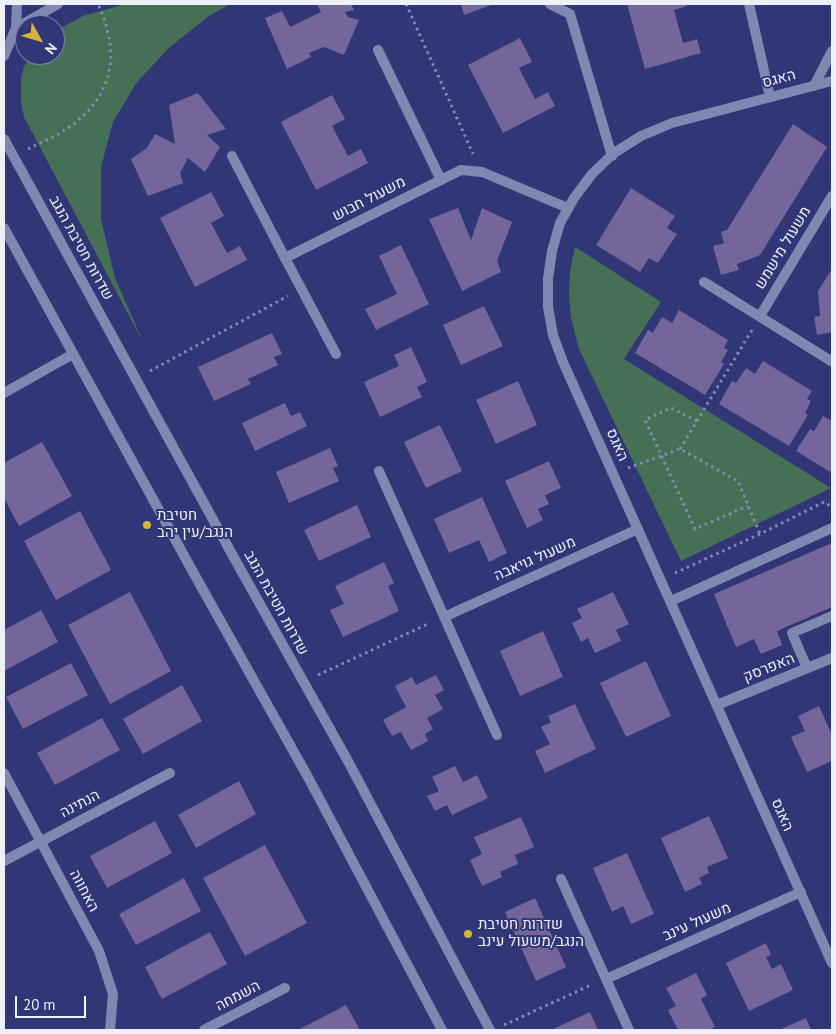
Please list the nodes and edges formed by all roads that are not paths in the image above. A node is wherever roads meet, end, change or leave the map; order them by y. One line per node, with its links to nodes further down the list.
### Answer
1 (58, 4): 4 (street)
2 (550, 4): 14 (street)
3 (749, 4): 11 (street)
4 (39, 15)
5 (15, 30): 8 (street)
6 (378, 50): 15 (street)
7 (832, 52): 10 (street)
8 (4, 56)
9 (832, 81): 10 (street, האגס)
10 (814, 86): 11 (street, האגס)
11 (770, 97): 14 (street, האגס)
12 (4, 139): 45 (street, שדרות חטיבת הנגב)
13 (232, 156): 19 (street)
14 (612, 156): 17 (street, האגס)
15 (441, 180): 17 (street, משעול חבוש); 19 (street, משעול חבוש)
16 (832, 196): 21 (street, משעול מישמש)
17 (568, 208): 28 (street, האגס)
18 (4, 228): 22 (street)
19 (286, 258): 23 (street)
20 (704, 282): 21 (street)
21 (760, 316): 24 (street)
22 (73, 354): 25 (street); 48 (street)
23 (336, 354)
24 (832, 361)
25 (4, 394)
26 (379, 471): 31 (street)
27 (832, 528): 29 (street)
28 (638, 529): 29 (street, האגס); 31 (street, משעול גויאבה)
29 (670, 601): 34 (street, האגס)
30 (832, 616): 33 (street)
31 (444, 617): 35 (street)
32 (832, 658): 33 (street, האפרסק)
33 (807, 668): 34 (street, האפרסק)
34 (717, 705): 41 (street, האגס)
35 (497, 735)
36 (4, 773): 38 (street, האחווה)
37 (170, 774): 38 (street, הנתינה)
38 (40, 841): 39 (street, הנתינה); 46 (street, האחווה)
39 (4, 861)
40 (561, 879): 43 (street)
41 (801, 892): 42 (street, האגס); 43 (street, משעול עינב)
42 (832, 963)
43 (606, 979): 49 (street)
44 (285, 988): 47 (street, השמחה)
45 (495, 1028)
46 (110, 1030)
47 (204, 1030)
48 (442, 1030)
49 (629, 1030)

